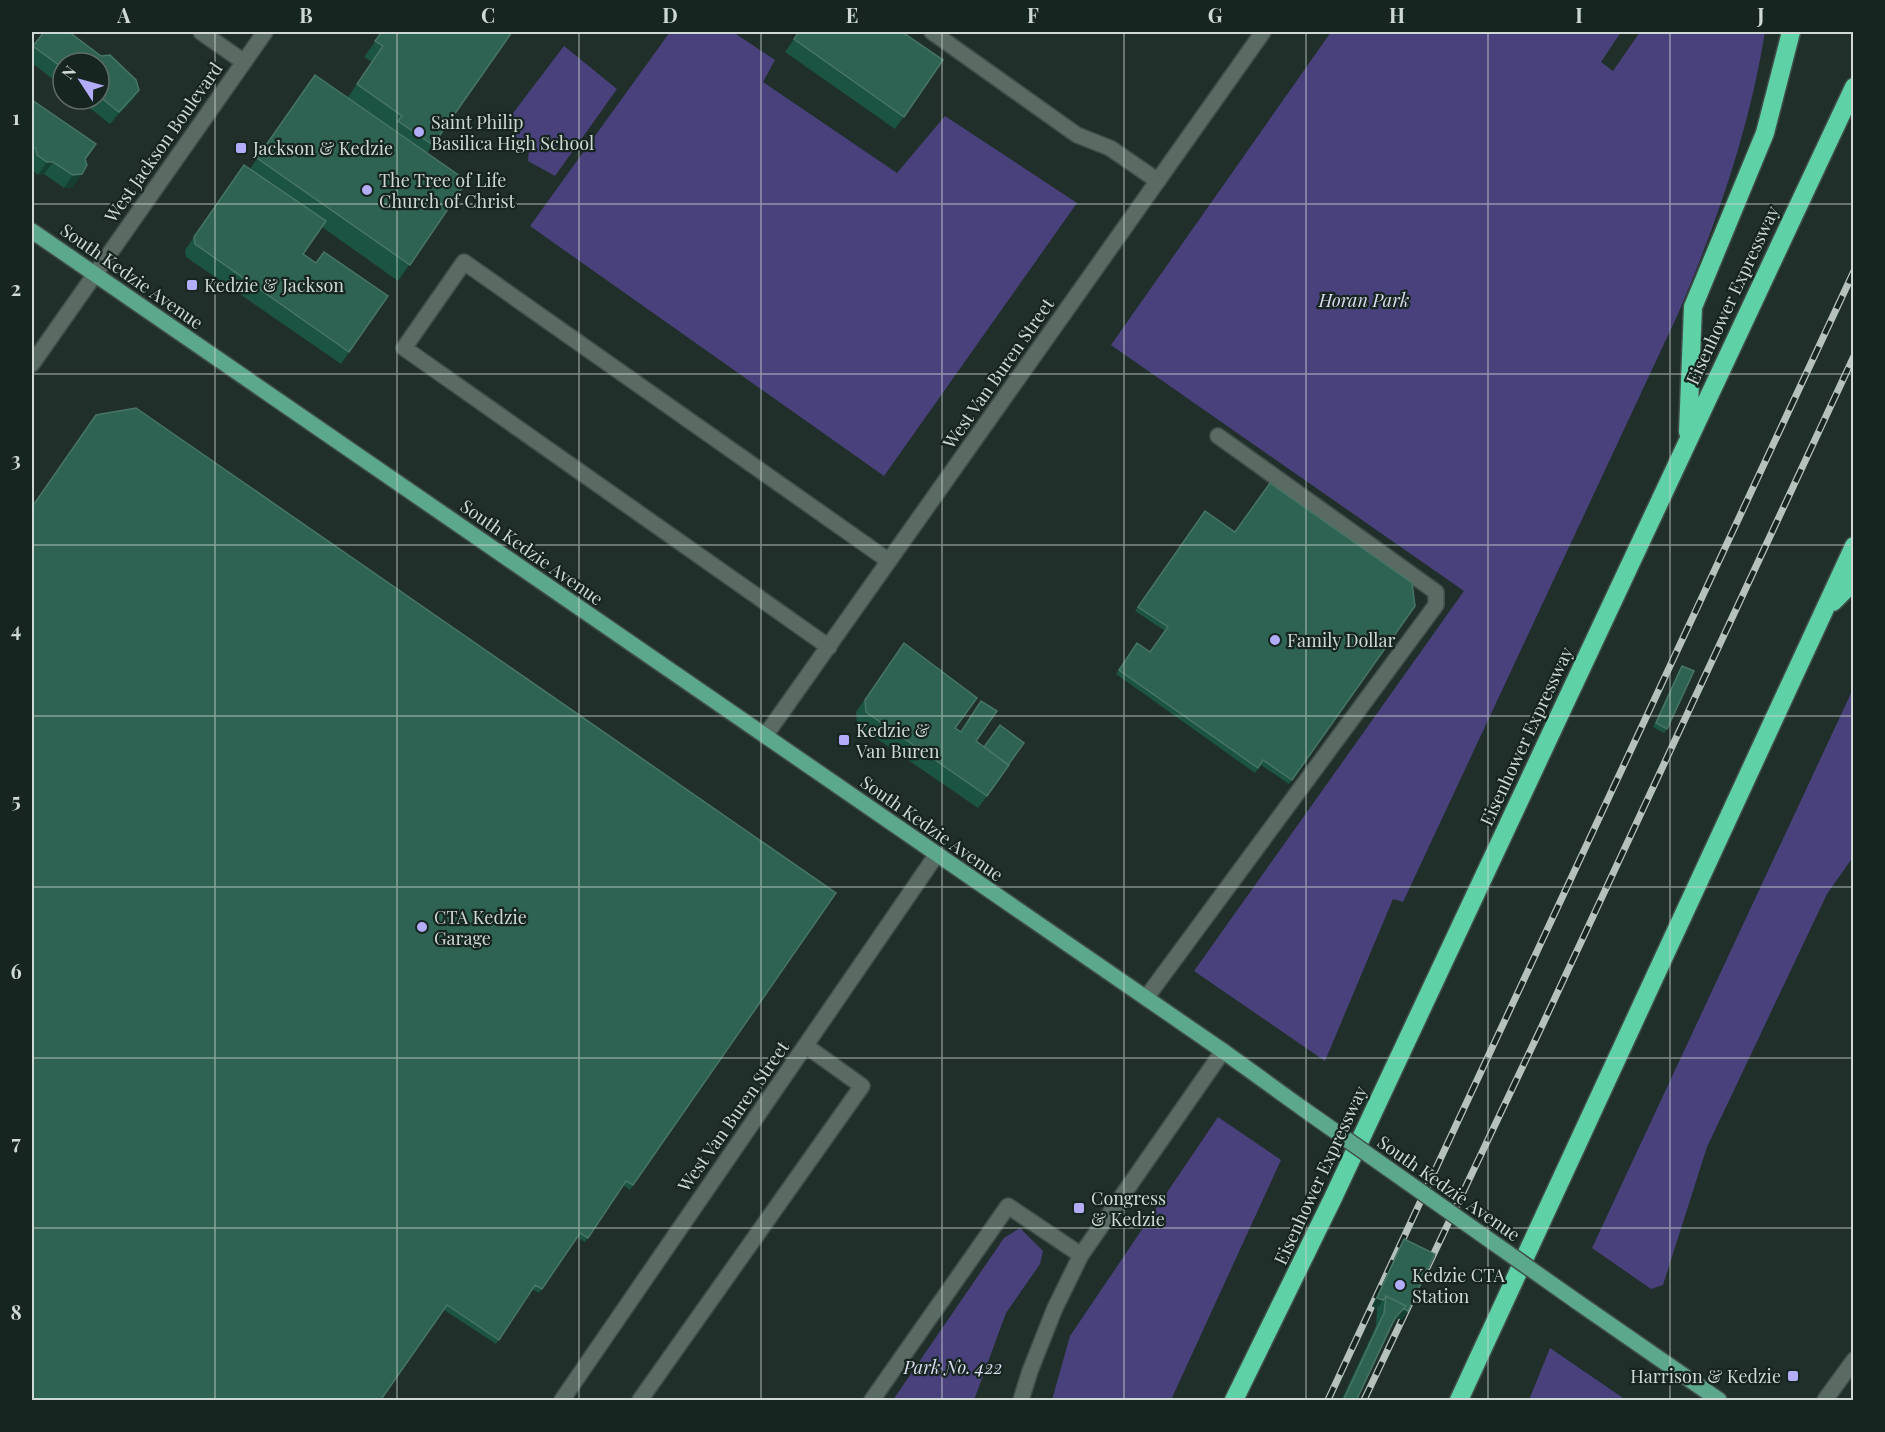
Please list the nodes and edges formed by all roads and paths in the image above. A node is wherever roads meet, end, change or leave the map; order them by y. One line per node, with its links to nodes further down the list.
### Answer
1 (201, 32): 6 (street)
2 (265, 32): 6 (street, West Jackson Boulevard)
3 (932, 32): 8 (street)
4 (1263, 32): 8 (street, West Van Buren Street)
5 (1791, 32): 13 (highway)
6 (244, 62): 10 (street, West Jackson Boulevard)
7 (1854, 87): 13 (highway, Eisenhower Expressway)
8 (1158, 181): 15 (street, West Van Buren Street)
9 (32, 231): 10 (main road, South Kedzie Avenue)
10 (95, 274): 11 (street, West Jackson Boulevard); 19 (main road, South Kedzie Avenue)
11 (32, 364)
12 (1218, 436): 21 (street)
13 (1687, 441): 30 (highway, Eisenhower Expressway)
14 (1854, 546): 17 (highway)
15 (889, 561): 18 (street, West Van Buren Street); 18 (street)
16 (1854, 581): 17 (highway)
17 (1823, 612): 31 (highway)
18 (829, 646): 19 (street, West Van Buren Street)
19 (765, 736): 20 (main road, South Kedzie Avenue)
20 (937, 854): 21 (main road, South Kedzie Avenue); 22 (street, West Van Buren Street)
21 (1146, 998): 23 (main road, South Kedzie Avenue)
22 (806, 1046): 26 (street, West Van Buren Street); 27 (street)
23 (1222, 1051): 24 (street); 32 (main road, South Kedzie Avenue, bridge)
24 (1082, 1255): 28 (street); 29 (street)
25 (1854, 1360): 33 (street)
26 (562, 1401)
27 (640, 1401)
28 (872, 1401)
29 (1021, 1401)
30 (1234, 1401)
31 (1459, 1401)
32 (1719, 1401)
33 (1825, 1401)

